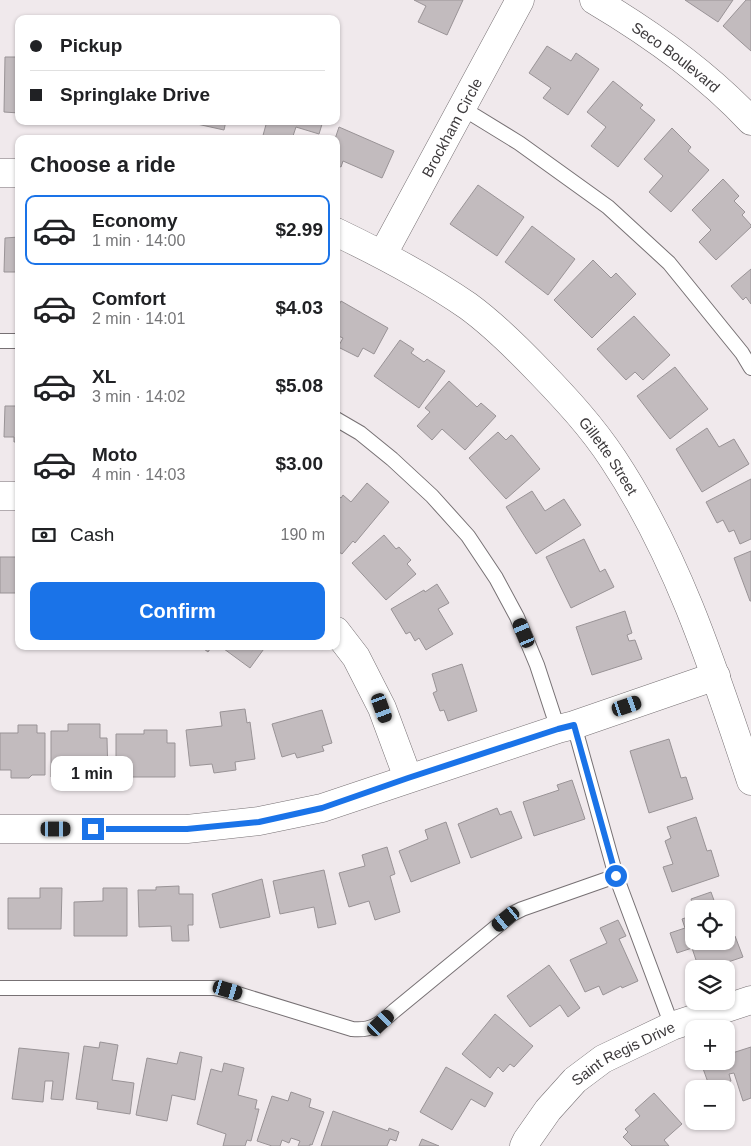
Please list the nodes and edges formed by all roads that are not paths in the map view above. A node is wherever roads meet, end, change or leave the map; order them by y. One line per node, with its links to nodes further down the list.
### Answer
1 (520, 0): 3 (street, Brockham Circle)
2 (594, 0): 4 (street, Seco Boulevard)
3 (462, 108): 8 (street, Brockham Circle); 11 (lane)
4 (751, 121)
5 (0, 173): 6 (street)
6 (15, 173)
7 (340, 234): 8 (street, Gillette Street)
8 (383, 254): 16 (street, Gillette Street)
9 (0, 341): 10 (lane)
10 (15, 341)
11 (751, 368)
12 (340, 421): 17 (lane)
13 (0, 496): 14 (street)
14 (15, 496)
15 (340, 635): 18 (street)
16 (716, 676): 17 (street); 19 (street, Gillette Street)
17 (566, 727): 18 (street); 21 (lane)
18 (408, 778): 20 (street)
19 (751, 781)
20 (0, 829)
21 (616, 876): 22 (lane); 24 (lane)
22 (0, 988)
23 (751, 1000): 24 (street, Saint Regis Drive)
24 (672, 1026): 25 (street, Saint Regis Drive)
25 (524, 1146)

